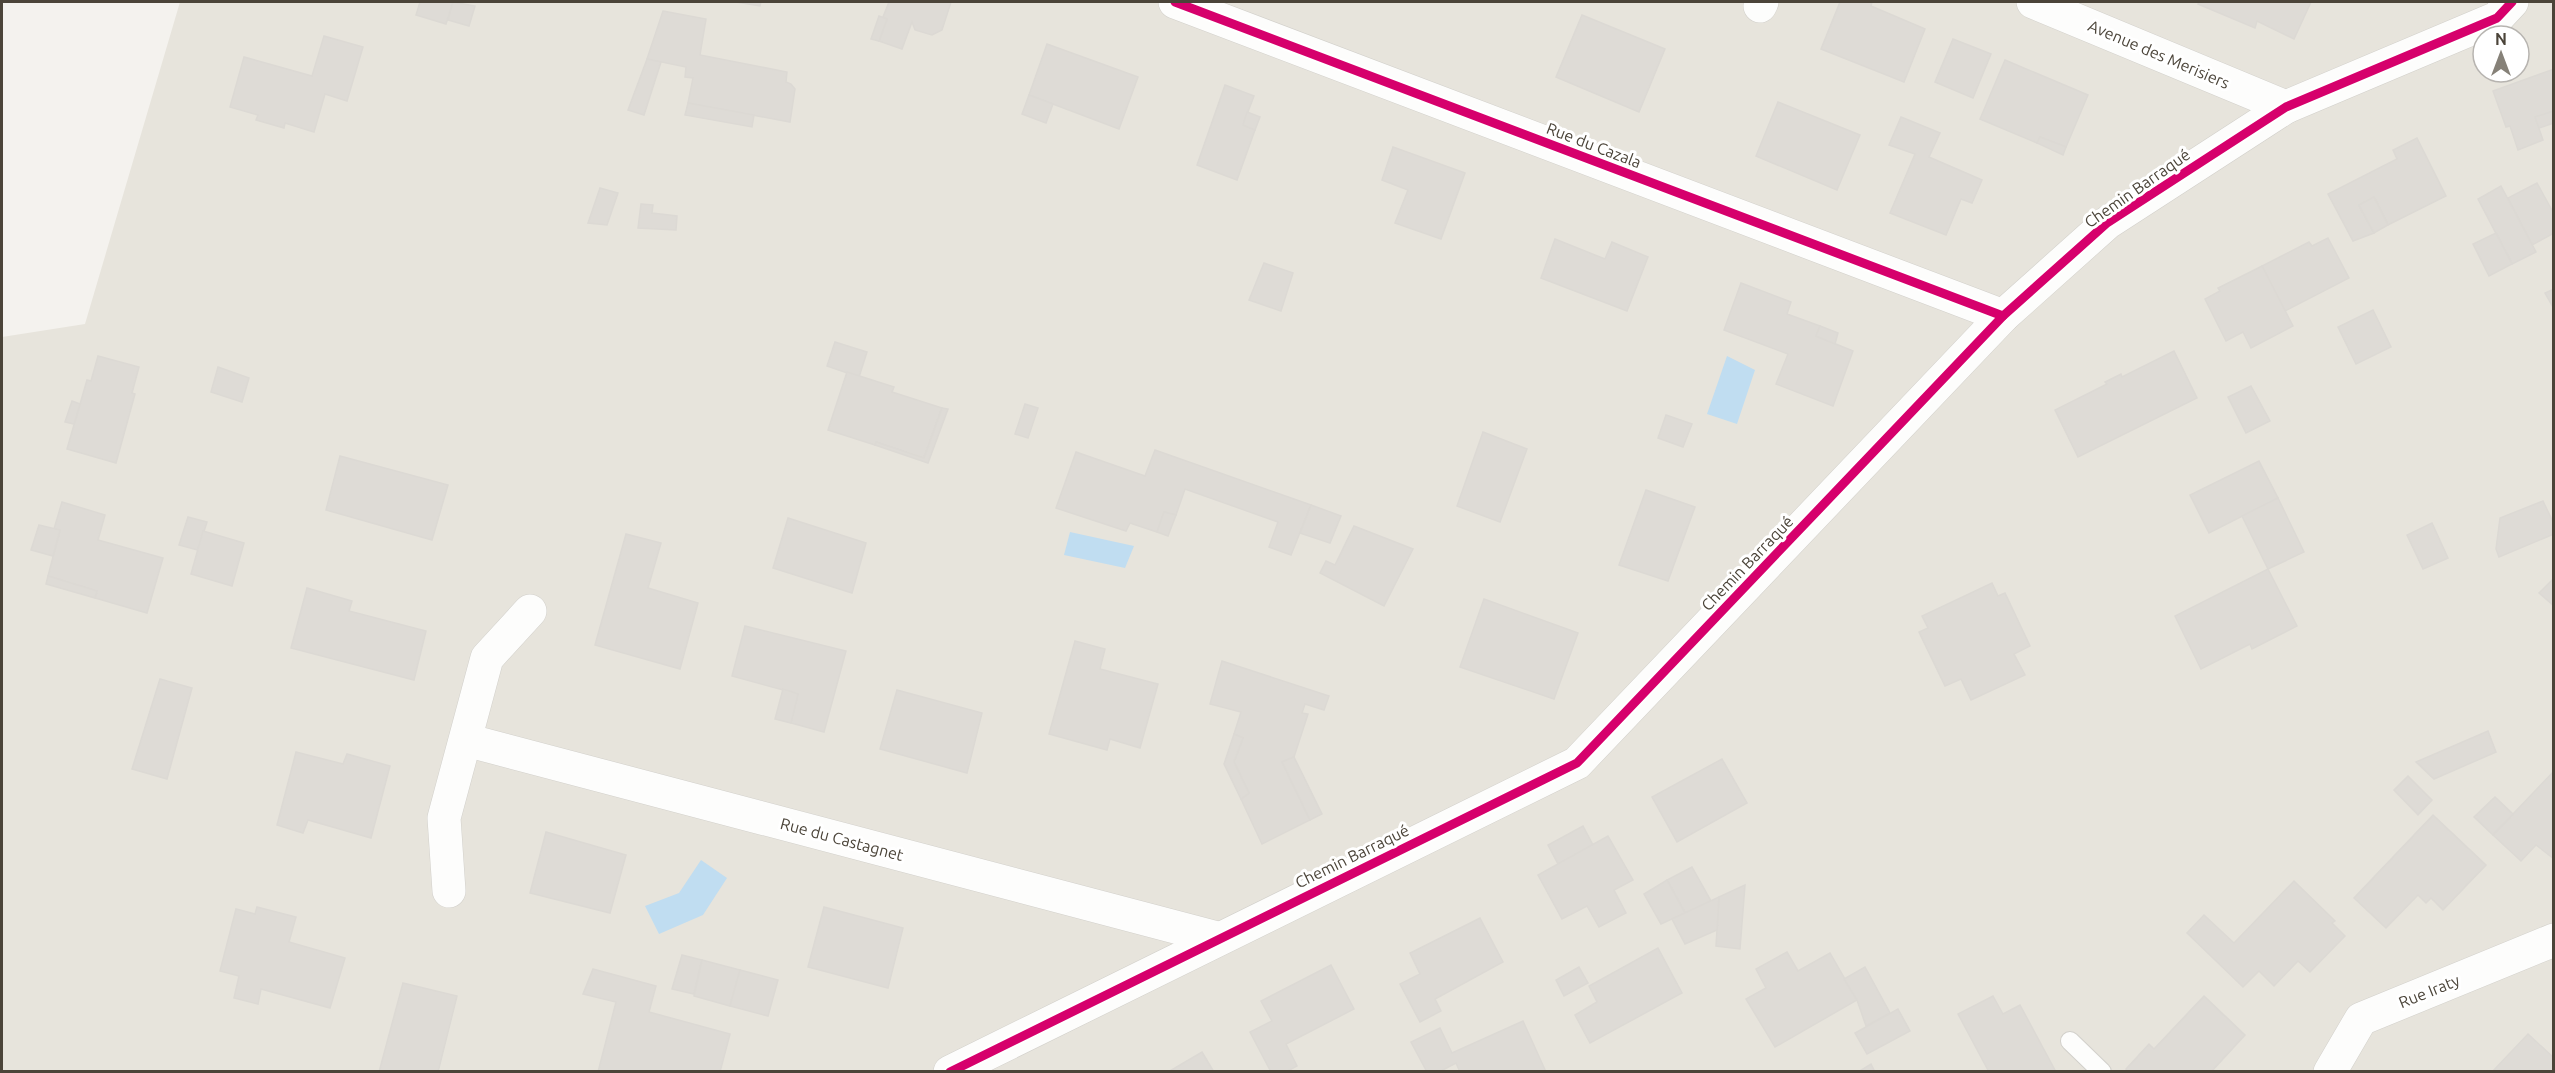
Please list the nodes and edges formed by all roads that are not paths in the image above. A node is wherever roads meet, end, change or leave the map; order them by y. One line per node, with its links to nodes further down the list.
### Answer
1 (1175, 2): 5 (street, Rue du Cazala)
2 (2033, 2): 4 (street, Avenue des Merisiers)
3 (2512, 2): 4 (street, Chemin Barraqué)
4 (2286, 107): 5 (street, Chemin Barraqué)
5 (2003, 316): 9 (street, Chemin Barraqué)
6 (530, 611): 7 (street)
7 (466, 740): 8 (street); 9 (street, Rue du Castagnet)
8 (449, 891)
9 (1218, 938): 12 (street, Chemin Barraqué)
10 (2553, 940): 14 (street, Rue Iraty)
11 (2070, 1041): 13 (lane)
12 (951, 1071)
13 (2102, 1071)
14 (2330, 1071)

